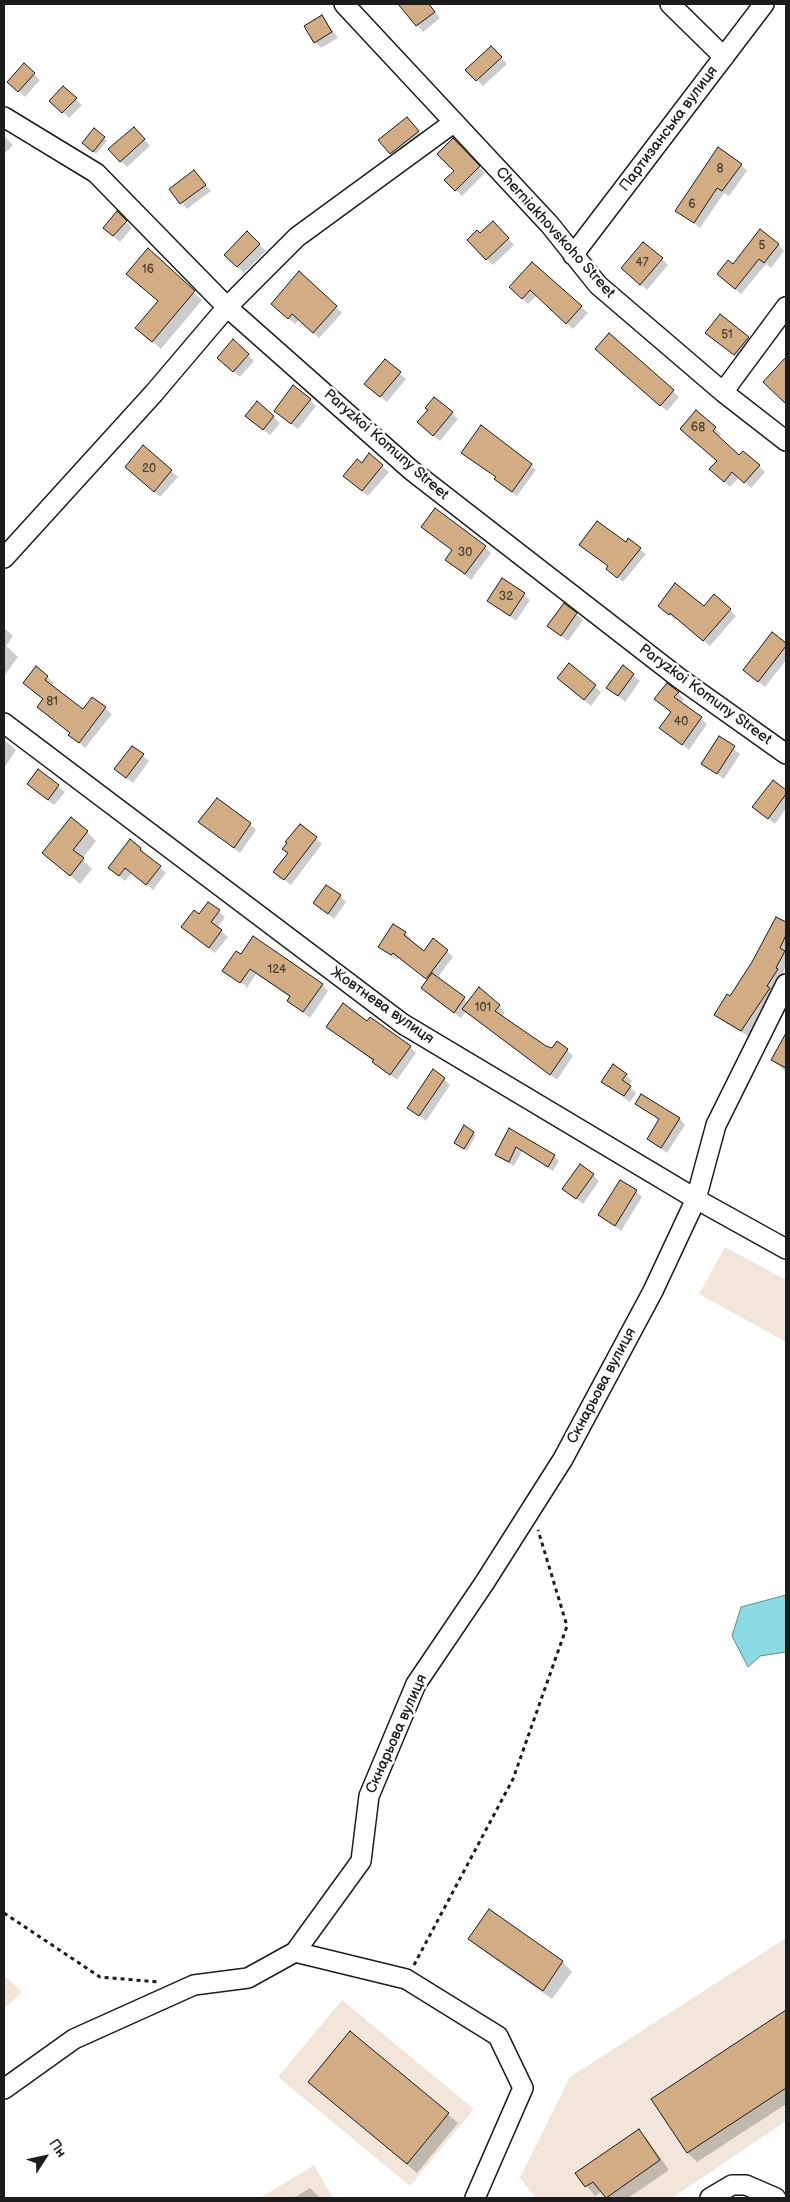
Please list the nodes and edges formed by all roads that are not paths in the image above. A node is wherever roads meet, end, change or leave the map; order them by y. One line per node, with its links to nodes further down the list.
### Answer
1 (344, 4): 6 (street, Cherniakhovskoho Street)
2 (670, 4): 4 (street)
3 (764, 4): 4 (street, Партизанська вулиця)
4 (724, 57): 7 (street, Партизанська вулиця)
5 (4, 117): 8 (street, Paryzkoi Komuny Street)
6 (453, 123): 7 (street, Cherniakhovskoho Street); 8 (street)
7 (573, 254): 10 (street, Cherniakhovskoho Street)
8 (227, 306): 12 (street); 14 (street, Paryzkoi Komuny Street)
9 (786, 307): 10 (street)
10 (723, 392): 11 (street, Cherniakhovskoho Street)
11 (786, 441)
12 (4, 558)
13 (4, 723): 16 (street, Жовтнева вулиця)
14 (786, 754)
15 (786, 984): 16 (street, Скнарьова вулиця)
16 (696, 1199): 17 (street, Жовтнева вулиця); 18 (street, Скнарьова вулиця)
17 (786, 1249)
18 (295, 1952): 19 (street); 20 (street)
19 (4, 2089)
20 (475, 2198)
21 (710, 2198): 22 (street)
22 (776, 2198)

